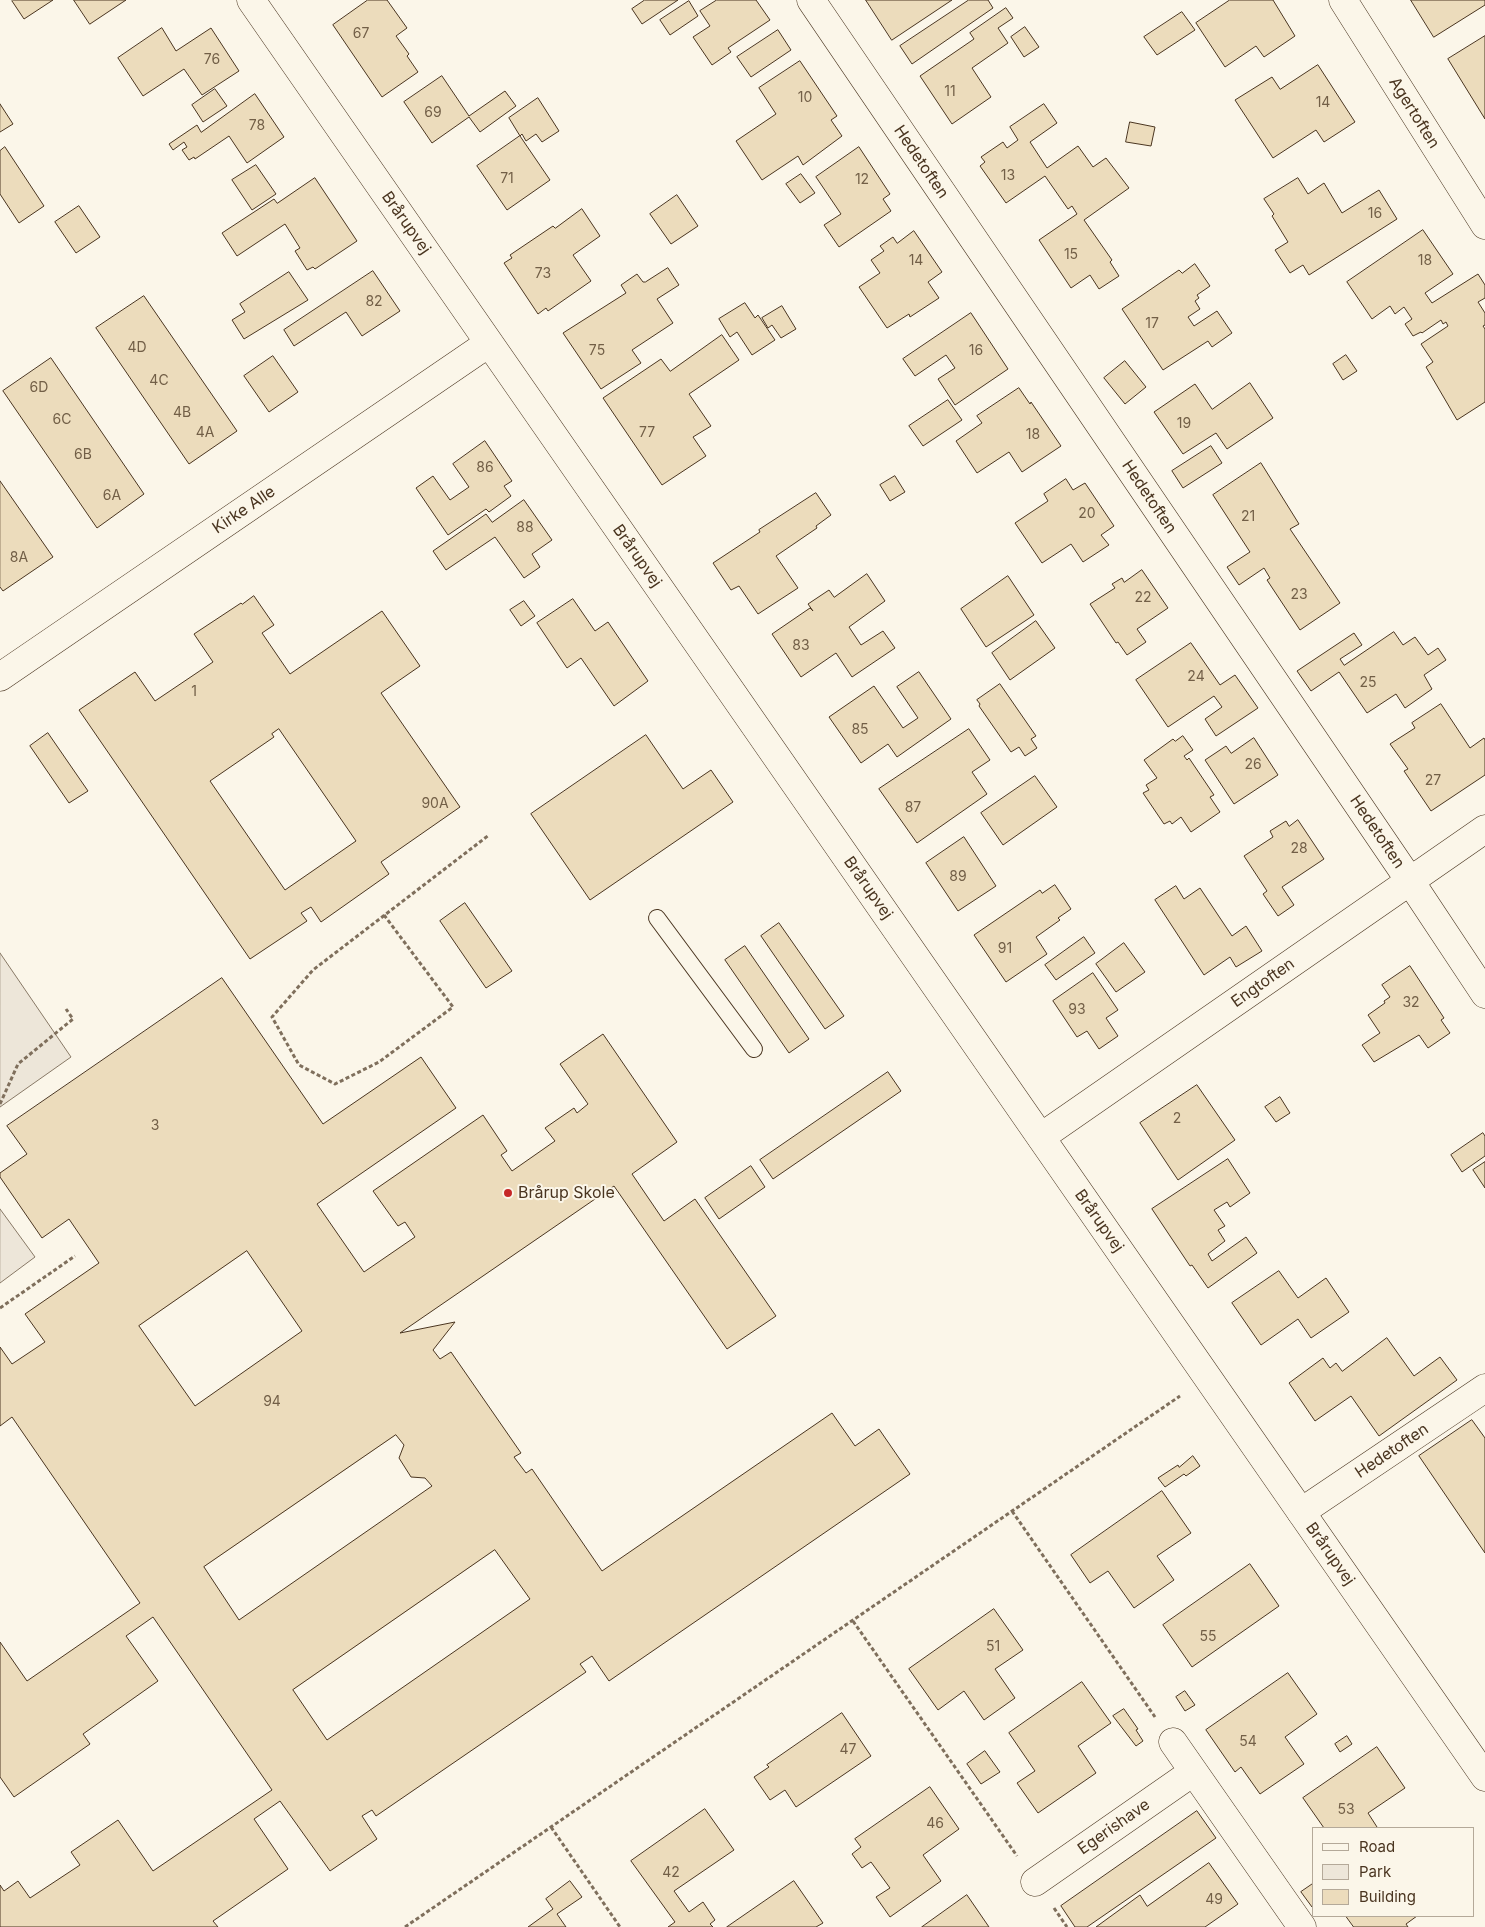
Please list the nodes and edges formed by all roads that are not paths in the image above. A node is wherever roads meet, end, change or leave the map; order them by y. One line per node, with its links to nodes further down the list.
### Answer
1 (251, 0): 5 (street, Brårupvej)
2 (812, 0): 8 (street, Hedetoften)
3 (1343, 0): 4 (street, Agertoften)
4 (1485, 225)
5 (489, 343): 6 (street, Kirke Alle); 12 (street, Brårupvej)
6 (0, 677)
7 (1485, 829): 8 (street, Engtoften)
8 (1410, 881): 10 (street, Hedetoften); 12 (street, Engtoften)
9 (657, 918): 11 (lane)
10 (1485, 994)
11 (754, 1049)
12 (1041, 1137): 14 (street, Brårupvej)
13 (1485, 1390): 14 (street, Hedetoften)
14 (1301, 1512): 17 (street, Brårupvej)
15 (1173, 1742): 16 (street)
16 (1193, 1772): 18 (street, Egerishave); 19 (street)
17 (1485, 1776)
18 (1036, 1882)
19 (1302, 1927)

